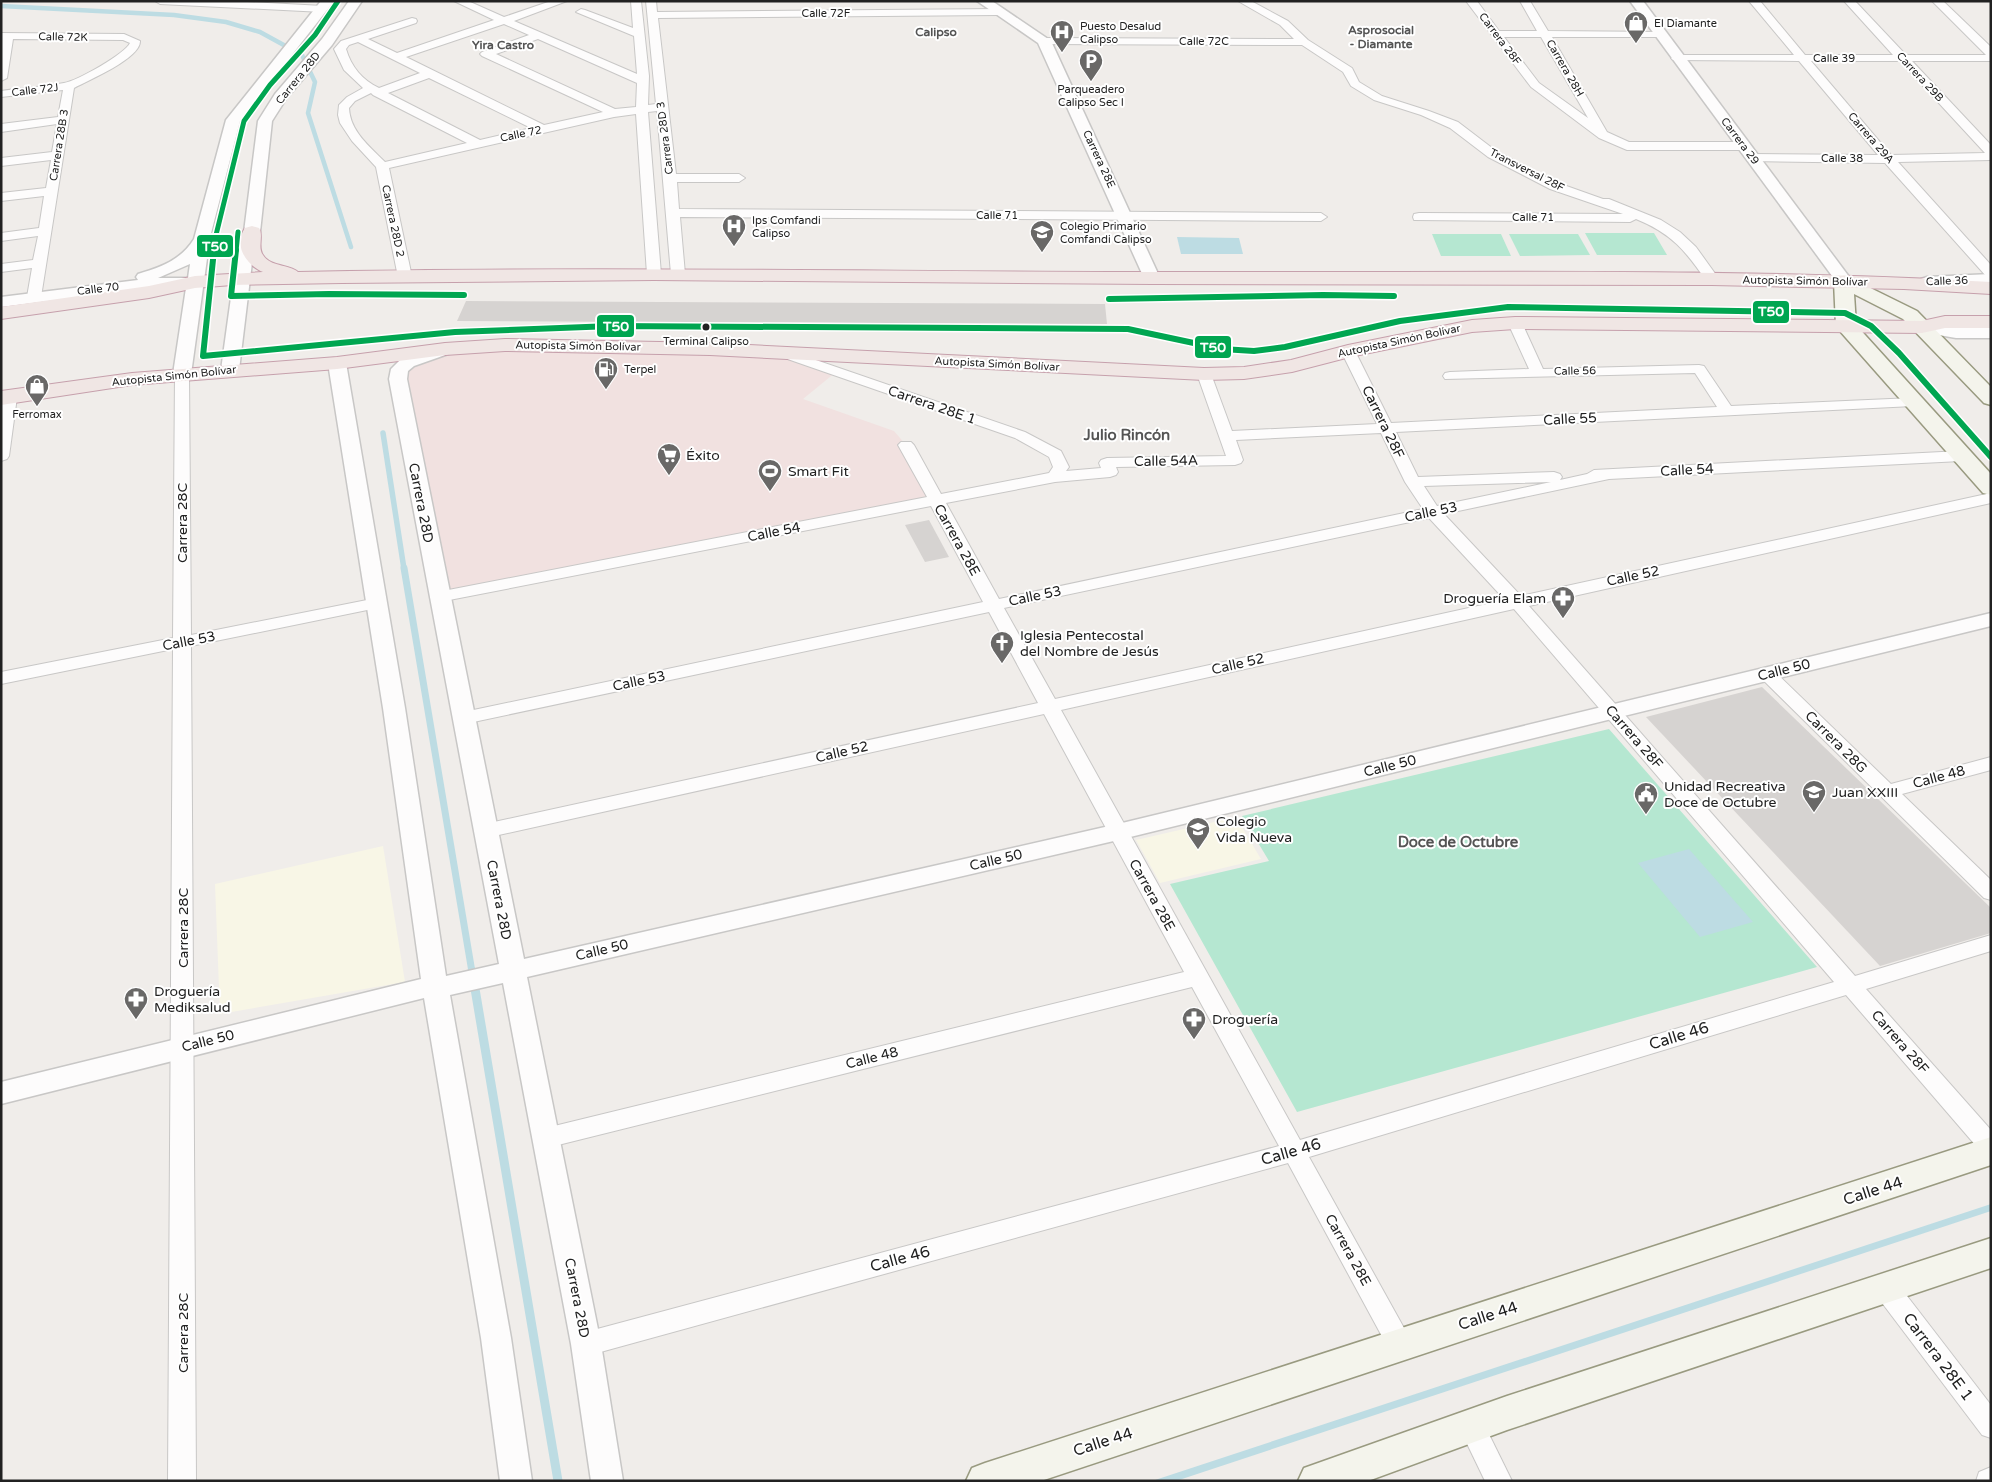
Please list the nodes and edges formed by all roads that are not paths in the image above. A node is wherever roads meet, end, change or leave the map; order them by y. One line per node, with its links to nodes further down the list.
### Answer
1 (160, 1): 15 (street)
2 (356, 1): 72 (street, Carrera 28D)
3 (459, 1): 22 (street)
4 (561, 1): 22 (street)
5 (636, 1): 23 (street, Carrera 28D 3)
6 (651, 1): 20 (street, Carrera 28D 3)
7 (982, 1): 19 (street)
8 (1243, 1): 31 (street, Transversal 28F)
9 (1471, 1): 24 (street, Carrera 28F)
10 (1524, 1): 25 (street, Carrera 28H)
11 (1636, 1): 26 (street, Carrera 29)
12 (1754, 1): 35 (street, Carrera 29A)
13 (1849, 1): 36 (street, Carrera 29B)
14 (1937, 1): 32 (street)
15 (180, 2): 16 (street)
16 (251, 4): 17 (street)
17 (326, 5): 73 (street, Carrera 28D)
18 (581, 12): 23 (street)
19 (999, 12): 20 (street, Calle 72F); 30 (street)
20 (652, 15): 40 (street, Carrera 28D 3)
21 (412, 21): 29 (street)
22 (503, 21): 28 (street); 33 (street)
23 (638, 34): 42 (street, Carrera 28D 3)
24 (1496, 34): 25 (street); 52 (street, Carrera 28F)
25 (1546, 34): 26 (street); 52 (street, Carrera 28H)
26 (1659, 34): 34 (street, Carrera 29)
27 (5, 36): 41 (street); 43 (street, Calle 72K)
28 (537, 36): 42 (street); 48 (street)
29 (358, 38): 33 (street); 44 (street)
30 (1044, 41): 31 (street, Calle 72C); 67 (street, Carrera 28E)
31 (1304, 42): 38 (street, Transversal 28F)
32 (1991, 53)
33 (396, 56): 39 (street)
34 (1678, 58): 35 (street, Calle 39); 55 (street, Carrera 29)
35 (1803, 58): 36 (street, Calle 39); 58 (street, Carrera 29A)
36 (1903, 58): 37 (street, Calle 39); 56 (street, Carrera 29B)
37 (1991, 58)
38 (1348, 70): 65 (street, Transversal 28F)
39 (429, 74): 44 (street); 51 (street)
40 (658, 75): 42 (street); 46 (street, Carrera 28D 3)
41 (1, 78)
42 (643, 78): 47 (street, Carrera 28D 3)
43 (69, 86): 45 (street, Calle 72J); 49 (street, Carrera 28B 3)
44 (374, 91): 53 (street); 60 (street)
45 (1, 94)
46 (662, 108): 47 (street, Calle 72); 61 (street, Carrera 28D 3)
47 (642, 109): 48 (street, Calle 72); 78 (street, Carrera 28D 3)
48 (614, 113): 51 (street, Calle 72)
49 (63, 120): 50 (street); 57 (street, Carrera 28B 3)
50 (1, 128)
51 (542, 129): 53 (street, Calle 72)
52 (1603, 135): 54 (street, Carrera 28F)
53 (476, 143): 60 (street, Calle 72)
54 (1627, 146): 55 (street, Calle 38)
55 (1748, 152): 58 (street, Calle 38); 86 (street, Carrera 29)
56 (1991, 154): 58 (street, Calle 38)
57 (58, 155): 59 (street); 63 (street, Carrera 28B 3)
58 (1888, 158): 77 (street, Carrera 29A)
59 (1, 162)
60 (382, 166): 81 (street, Carrera 28D 2)
61 (670, 178): 62 (street); 66 (street, Carrera 28D 3)
62 (739, 178)
63 (52, 190): 64 (street); 71 (street, Carrera 28B 3)
64 (1, 197)
65 (1614, 207): 70 (street)
66 (672, 213): 67 (street, Calle 71); 79 (street, Carrera 28D 3)
67 (1125, 215): 68 (street, Calle 71); 82 (street, Carrera 28E)
68 (1321, 217)
69 (1419, 217): 70 (street, Calle 71)
70 (1646, 218): 84 (street)
71 (45, 231): 74 (street); 75 (street, Carrera 28B 3)
72 (252, 232): 80 (highway); 83 (street, Carrera 28D)
73 (202, 236): 87 (street, Carrera 28D); 89 (street)
74 (1, 237)
75 (40, 263): 76 (street); 91 (street, Carrera 28B 3)
76 (1, 268)
77 (1991, 273)
78 (654, 274): 79 (highway, Autopista Simón Bolívar); 81 (highway, Autopista Simón Bolívar)
79 (678, 274): 82 (highway, Autopista Simón Bolívar)
80 (342, 277): 81 (highway, Autopista Simón Bolívar); 83 (highway, Autopista Simón Bolívar)
81 (405, 277)
82 (1152, 278): 84 (highway, Autopista Simón Bolívar)
83 (242, 279): 87 (highway, Autopista Simón Bolívar); 103 (street, Carrera 28D)
84 (1712, 279): 86 (highway, Autopista Simón Bolívar)
85 (1991, 279): 88 (street, Calle 36)
86 (1844, 281): 88 (highway, Autopista Simón Bolívar); 96 (main road); 97 (main road, Carrera 29)
87 (195, 282): 89 (street, Calle 70); 93 (highway, Autopista Simón Bolívar); 105 (street, Carrera 28D)
88 (1904, 283): 90 (highway, Autopista Simón Bolívar)
89 (102, 288): 91 (street, Calle 70)
90 (1991, 288)
91 (34, 297): 92 (street, Calle 70)
92 (1, 302)
93 (1, 314)
94 (1991, 322): 97 (highway, Autopista Simón Bolívar)
95 (1515, 323): 96 (highway, Autopista Simón Bolívar); 100 (highway, Autopista Simón Bolívar); 104 (street)
96 (1846, 326): 97 (highway, Autopista Simón Bolívar); 110 (main road)
97 (1922, 327): 98 (street); 109 (main road, Carrera 29)
98 (1991, 333)
99 (445, 350): 101 (highway, Autopista Simón Bolívar); 102 (highway, Autopista Simón Bolívar); 125 (street, Carrera 28D)
100 (1348, 351): 106 (highway, Autopista Simón Bolívar); 112 (street, Carrera 28F)
101 (781, 352): 106 (highway, Autopista Simón Bolívar); 119 (street, Carrera 28E 1)
102 (337, 363): 103 (highway, Autopista Simón Bolívar); 127 (street)
103 (230, 370): 105 (highway, Autopista Simón Bolívar)
104 (1537, 372): 107 (street, Calle 56); 111 (street, Calle 56)
105 (182, 374): 108 (highway, Autopista Simón Bolívar); 130 (street, Carrera 28C)
106 (1204, 374): 113 (street)
107 (1450, 376)
108 (6, 397): 115 (street)
109 (1991, 399)
110 (1914, 402): 111 (street, Calle 55); 116 (main road)
111 (1727, 411): 112 (street, Calle 55)
112 (1386, 428): 113 (street, Calle 55); 120 (street, Carrera 28F)
113 (1226, 436): 117 (street, Calle 54A)
114 (906, 445): 123 (street, Carrera 28E)
115 (1, 456)
116 (1961, 456): 118 (street, Calle 54); 121 (main road)
117 (1110, 472): 119 (street, Calle 54)
118 (1606, 475): 120 (street, Calle 54); 124 (street, Calle 53)
119 (1055, 477): 123 (street, Calle 54)
120 (1413, 482): 124 (street, Carrera 28F)
121 (1991, 488)
122 (1991, 498): 126 (street, Calle 52)
123 (935, 500): 125 (street, Calle 54); 128 (street, Carrera 28E)
124 (1433, 512): 126 (street, Carrera 28F); 128 (street, Calle 53)
125 (439, 597): 135 (street, Carrera 28D)
126 (1517, 602): 133 (street, Calle 52); 134 (street, Carrera 28F)
127 (377, 603): 130 (street, Calle 53); 145 (street)
128 (993, 605): 133 (street, Carrera 28E); 135 (street, Calle 53)
129 (1991, 619): 131 (street, Calle 50)
130 (182, 642): 132 (street, Calle 53); 146 (street, Carrera 28C)
131 (1767, 674): 134 (street, Calle 50); 137 (street, Carrera 28G)
132 (1, 678)
133 (1048, 706): 138 (street, Calle 52); 139 (street, Carrera 28E)
134 (1612, 712): 139 (street, Calle 50); 144 (street, Carrera 28F)
135 (464, 718): 138 (street, Carrera 28D)
136 (1991, 763): 137 (street, Calle 48)
137 (1886, 792): 140 (street, Carrera 28G)
138 (485, 832): 142 (street, Carrera 28D)
139 (1118, 832): 142 (street, Calle 50); 143 (street, Carrera 28E)
140 (1991, 893)
141 (1991, 943): 144 (street, Calle 46)
142 (506, 972): 145 (street, Calle 50); 148 (street, Carrera 28D)
143 (1198, 978): 148 (street, Calle 48); 151 (street, Carrera 28E)
144 (1850, 985): 149 (street, Carrera 28F); 151 (street, Calle 46)
145 (441, 986): 146 (street, Calle 50); 159 (street)
146 (183, 1048): 147 (street, Calle 50); 158 (street, Carrera 28C)
147 (1, 1093)
148 (546, 1138): 154 (street, Carrera 28D)
149 (1991, 1147)
150 (1991, 1151): 155 (main road, Calle 44)
151 (1293, 1152): 154 (street, Calle 46); 155 (street, Carrera 28E)
152 (1991, 1253): 153 (main road)
153 (1885, 1287): 156 (main road); 157 (street, Carrera 28E 1)
154 (586, 1344): 160 (street, Carrera 28D)
155 (1400, 1345): 161 (main road, Calle 44)
156 (1471, 1425): 162 (main road); 163 (street)
157 (1991, 1426)
158 (182, 1481)
159 (516, 1481)
160 (606, 1481)
161 (984, 1481)
162 (1317, 1481)
163 (1499, 1481)

